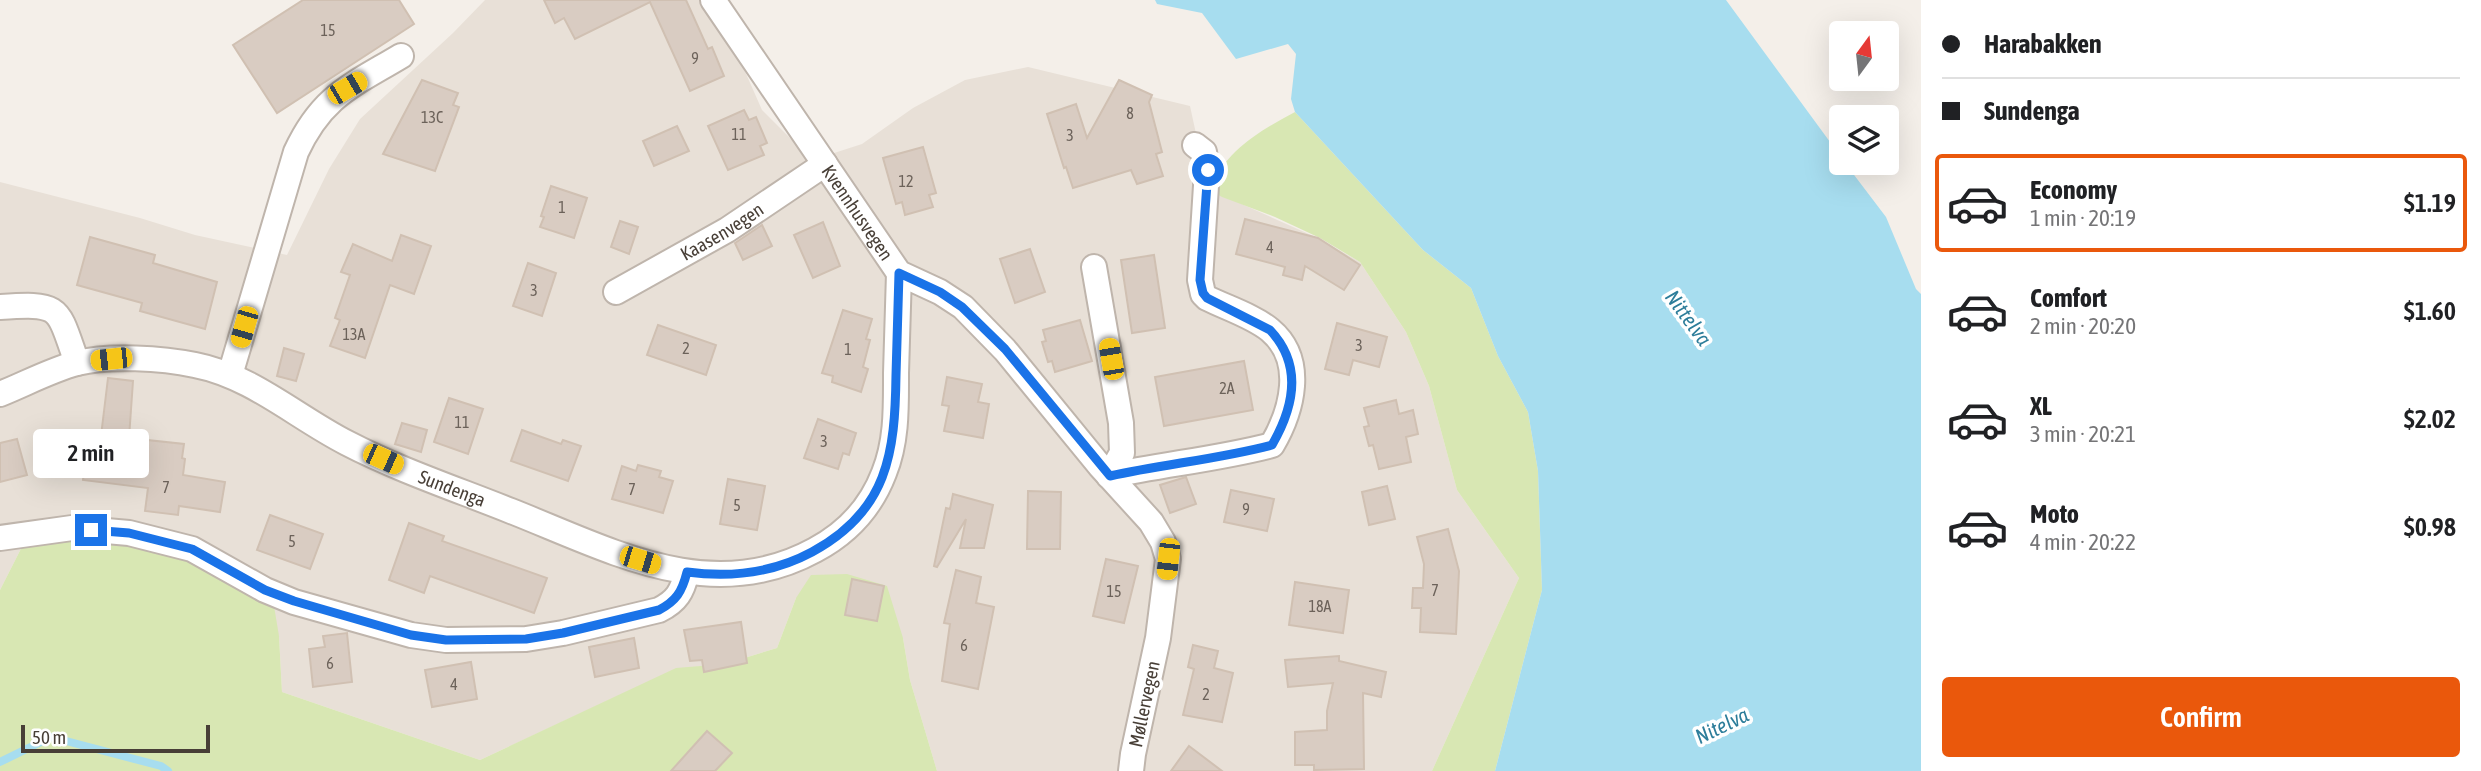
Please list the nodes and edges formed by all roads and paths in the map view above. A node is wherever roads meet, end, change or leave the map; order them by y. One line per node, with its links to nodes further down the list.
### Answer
1 (713, 0): 4 (street, Kvennhusvegen)
2 (401, 56): 10 (street)
3 (1195, 145): 12 (street)
4 (825, 164): 6 (street, Kvennhusvegen); 7 (street, Kaasenvegen)
5 (1094, 267): 12 (street)
6 (899, 273): 12 (street, Kvennhusvegen); 14 (street, Sundenga)
7 (616, 292)
8 (0, 307): 9 (street)
9 (77, 363): 10 (street, Sundenga); 11 (street, Sundenga)
10 (230, 375): 14 (street, Sundenga)
11 (0, 394)
12 (1110, 476): 15 (street, Kvennhusvegen)
13 (0, 538): 14 (street)
14 (687, 572)
15 (1158, 638): 16 (street, Møllervegen)
16 (1131, 771)

